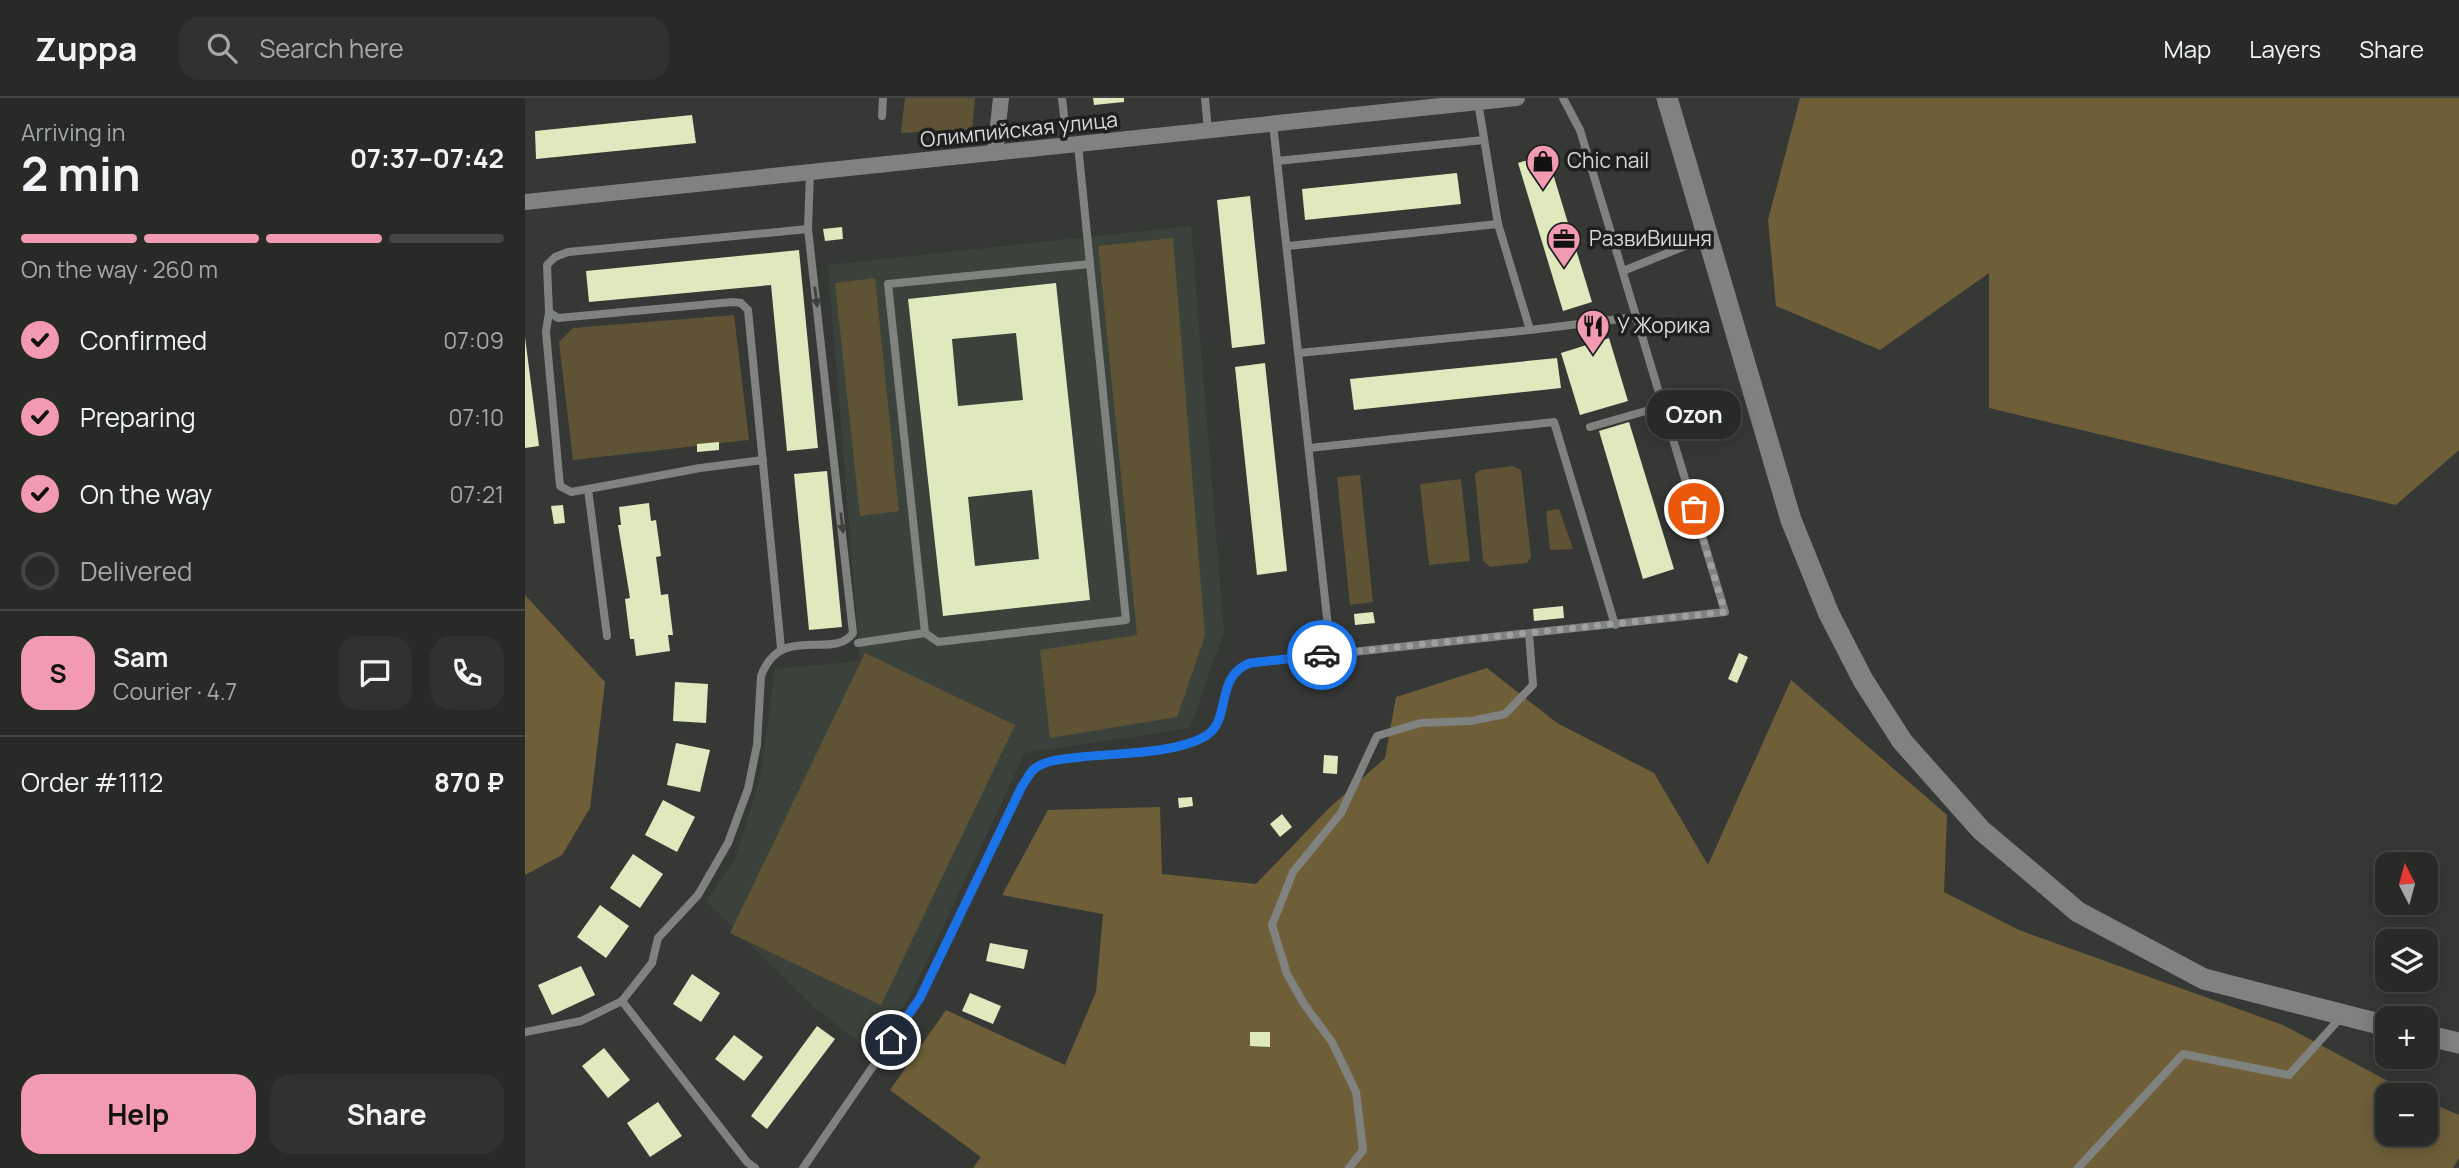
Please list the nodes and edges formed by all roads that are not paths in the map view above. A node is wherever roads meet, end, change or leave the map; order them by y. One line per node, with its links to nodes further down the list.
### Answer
1 (883, 98): 9 (lane)
2 (1001, 98): 15 (street)
3 (1062, 98): 10 (lane)
4 (1205, 98): 12 (lane)
5 (1517, 98): 8 (street, Олимпийская улица)
6 (1563, 98): 24 (lane)
7 (1667, 98): 21 (street)
8 (1478, 102): 11 (street, Олимпийская улица); 13 (lane)
9 (882, 116)
10 (1064, 116)
11 (1273, 124): 12 (street, Олимпийская улица); 16 (lane)
12 (1209, 131): 14 (street, Олимпийская улица)
13 (1484, 140): 16 (lane); 19 (lane)
14 (1078, 145): 15 (street, Олимпийская улица); 23 (lane)
15 (995, 153): 17 (street, Олимпийская улица)
16 (1277, 161): 22 (lane)
17 (810, 172): 18 (street, Олимпийская улица); 20 (lane)
18 (525, 202)
19 (1498, 224): 22 (lane); 27 (lane)
20 (808, 229): 25 (lane); 39 (lane, one-way to 39)
21 (1708, 237): 24 (lane); 42 (street)
22 (1288, 246): 28 (lane)
23 (1090, 264): 35 (lane); 35 (lane)
24 (1623, 271): 26 (lane)
25 (549, 312): 32 (lane); 33 (lane)
26 (1636, 317): 27 (lane); 29 (lane)
27 (1530, 330): 28 (lane)
28 (1299, 353): 31 (lane)
29 (1663, 406): 30 (lane); 34 (lane)
30 (1590, 427)
31 (1309, 448): 34 (lane); 40 (lane)
32 (763, 460): 33 (lane); 39 (lane)
33 (588, 489): 37 (lane)
34 (1615, 625): 36 (lane)
35 (925, 633): 38 (lane)
36 (1529, 634): 40 (lane); 49 (lane)
37 (607, 636)
38 (858, 643)
39 (781, 648): 41 (lane)
40 (1331, 654): 48 (lane)
41 (622, 1001): 44 (lane); 47 (lane)
42 (2341, 1016): 43 (street); 50 (lane)
43 (2375, 1023)
44 (525, 1032)
45 (2438, 1038): 46 (street)
46 (2459, 1043)
47 (755, 1168)
48 (803, 1168)
49 (1349, 1168)
50 (2078, 1168)

